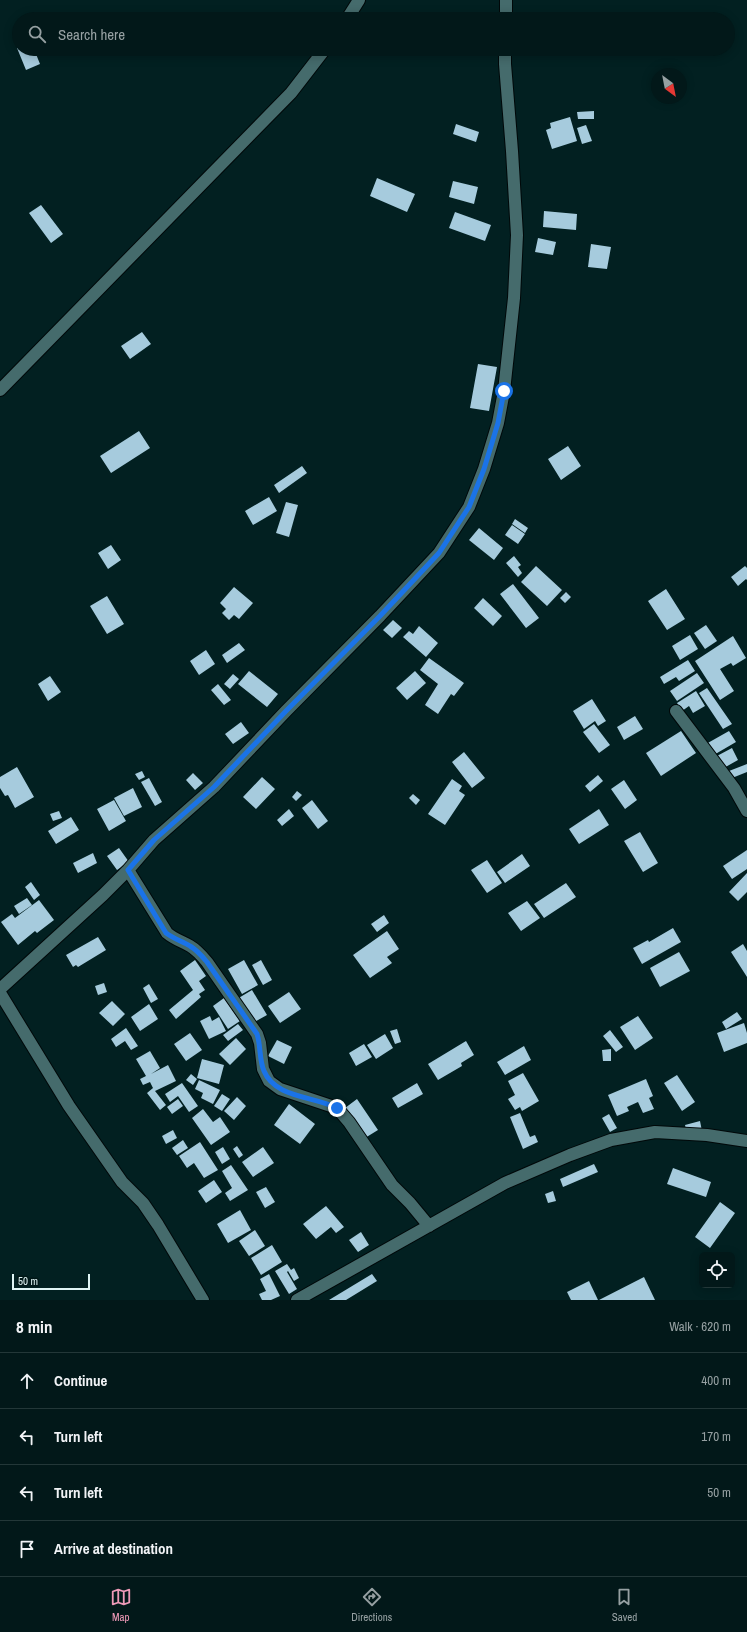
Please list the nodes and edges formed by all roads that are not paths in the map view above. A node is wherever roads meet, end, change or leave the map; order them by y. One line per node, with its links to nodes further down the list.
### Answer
1 (359, 0): 3 (street)
2 (506, 0): 4 (street)
3 (351, 12)
4 (506, 12)
5 (320, 56): 7 (street)
6 (505, 56): 10 (street)
7 (0, 390)
8 (676, 711): 9 (street)
9 (747, 811)
10 (128, 870): 11 (street); 14 (street)
11 (0, 989)
12 (0, 993): 15 (street)
13 (747, 1141): 14 (street)
14 (429, 1226): 16 (street)
15 (203, 1300)
16 (297, 1300)

